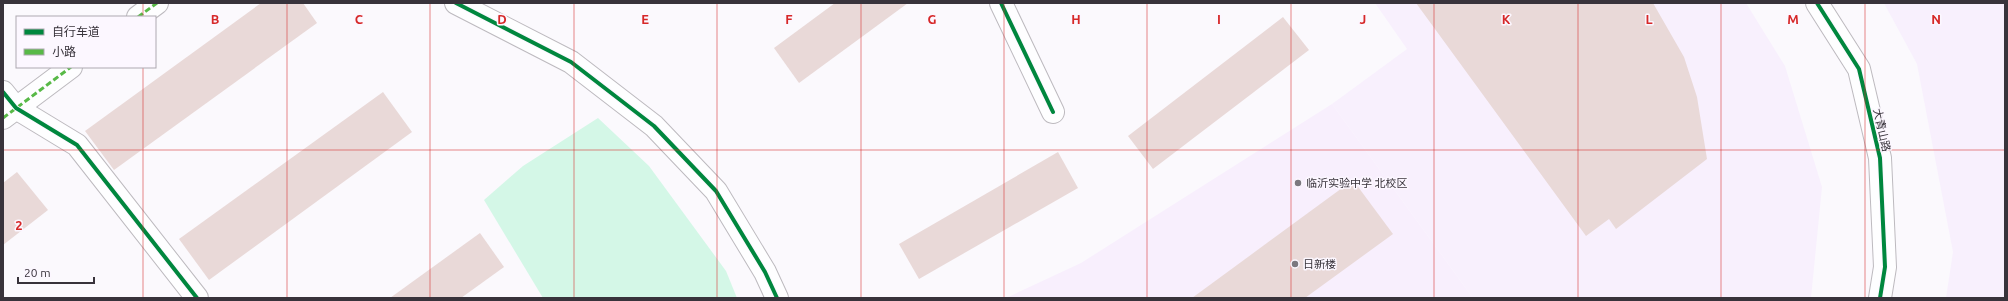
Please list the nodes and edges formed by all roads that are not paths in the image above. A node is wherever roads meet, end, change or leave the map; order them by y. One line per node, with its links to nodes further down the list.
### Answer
1 (157, 3): 5 (street)
2 (456, 3): 10 (street)
3 (1001, 3): 8 (street)
4 (1817, 3): 11 (street, 大青山路)
5 (139, 16)
6 (70, 68): 7 (street)
7 (7, 106): 9 (street)
8 (1053, 112)
9 (197, 298)
10 (777, 298)
11 (1880, 298)

